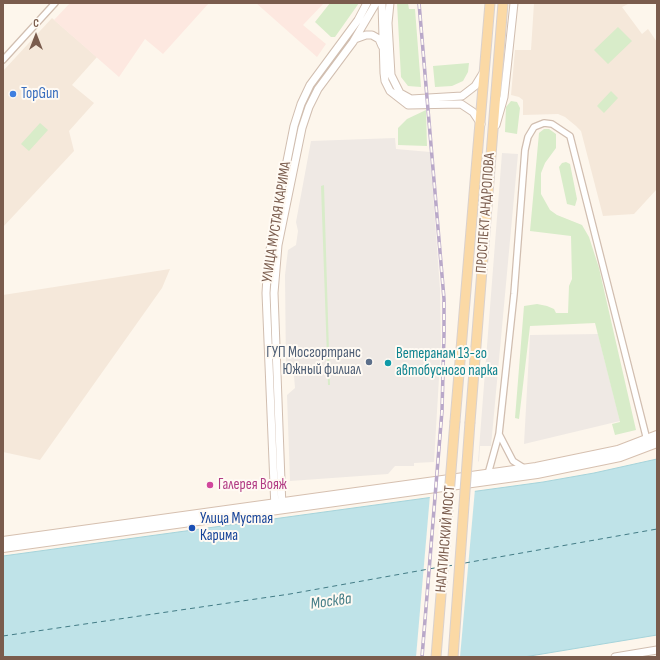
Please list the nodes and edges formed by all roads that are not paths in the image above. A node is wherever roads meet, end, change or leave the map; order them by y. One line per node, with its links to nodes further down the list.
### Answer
1 (55, 3): 12 (street)
2 (367, 3): 8 (street, УЛИЦА МУСТАЯ КАРИМА)
3 (390, 3): 9 (street)
4 (490, 3): 13 (main road, ПРОСПЕКТ АНДРОПОВА)
5 (503, 3): 15 (main road, ПРОСПЕКТ АНДРОПОВА)
6 (514, 3): 15 (street)
7 (379, 5): 8 (street); 9 (street); 10 (street, УЛИЦА МУСТАЯ КАРИМА); 11 (street)
8 (364, 11): 24 (street, УЛИЦА МУСТАЯ КАРИМА)
9 (388, 17): 13 (street)
10 (352, 42): 11 (street); 24 (street, УЛИЦА МУСТАЯ КАРИМА)
11 (383, 48): 14 (street)
12 (3, 60)
13 (486, 68): 14 (main road, ПРОСПЕКТ АНДРОПОВА)
14 (481, 125): 16 (main road, ПРОСПЕКТ АНДРОПОВА)
15 (491, 147): 17 (main road, ПРОСПЕКТ АНДРОПОВА)
16 (455, 420): 28 (main road, НАГАТИНСКИЙ МОСТ, bridge)
17 (470, 422): 29 (main road, НАГАТИНСКИЙ МОСТ, bridge)
18 (499, 434): 20 (street); 22 (street); 23 (street)
19 (657, 435): 20 (main road)
20 (646, 440): 22 (main road)
21 (657, 443): 24 (main road)
22 (526, 469): 23 (main road)
23 (488, 474): 24 (main road)
24 (278, 507): 25 (main road); 26 (main road)
25 (3, 541)
26 (3, 548)
27 (657, 650): 30 (street)
28 (436, 657)
29 (453, 657)
30 (615, 657)

